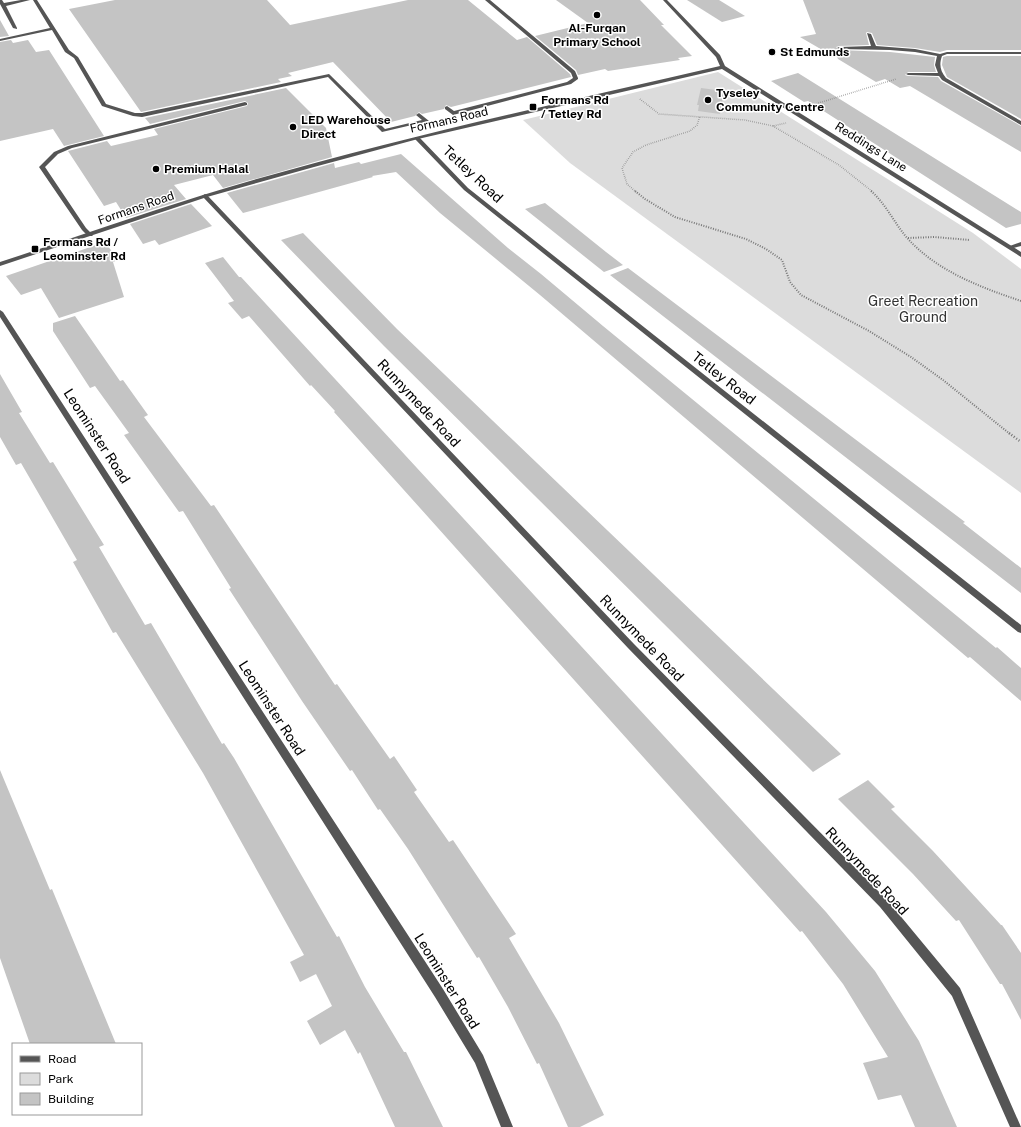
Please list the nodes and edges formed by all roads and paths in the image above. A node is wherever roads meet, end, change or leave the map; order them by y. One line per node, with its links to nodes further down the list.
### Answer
1 (28, 0): 5 (street)
2 (35, 0): 7 (street)
3 (487, 0): 19 (street)
4 (665, 0): 14 (street, Reddings Lane)
5 (1, 3): 6 (street)
6 (15, 28)
7 (52, 29): 9 (street); 21 (street)
8 (869, 34): 10 (street)
9 (0, 40)
10 (874, 47): 11 (street); 13 (street)
11 (839, 48)
12 (1021, 53): 13 (street)
13 (940, 55): 16 (street)
14 (723, 67): 20 (street, Reddings Lane); 26 (street, Formans Road)
15 (908, 74): 16 (street); 20 (path)
16 (940, 75): 24 (street)
17 (639, 98): 22 (path)
18 (245, 104): 28 (street)
19 (448, 108)
20 (793, 111): 23 (street, Reddings Lane)
21 (419, 115)
22 (700, 116): 25 (path); 37 (path)
23 (806, 119): 25 (path); 32 (street, Reddings Lane)
24 (1021, 123)
25 (773, 126): 29 (path)
26 (417, 138): 27 (street, Formans Road); 38 (street, Tetley Road)
27 (205, 196): 28 (street, Formans Road); 40 (street, Runnymede Road)
28 (90, 235): 34 (street, Formans Road)
29 (908, 238): 30 (path); 35 (path)
30 (976, 241)
31 (1021, 244): 32 (street)
32 (1010, 247): 33 (street, Reddings Lane)
33 (1021, 255)
34 (0, 264)
35 (1021, 301)
36 (0, 312): 39 (street, Leominster Road)
37 (1021, 442)
38 (1021, 630)
39 (507, 1127)
40 (1016, 1127)

